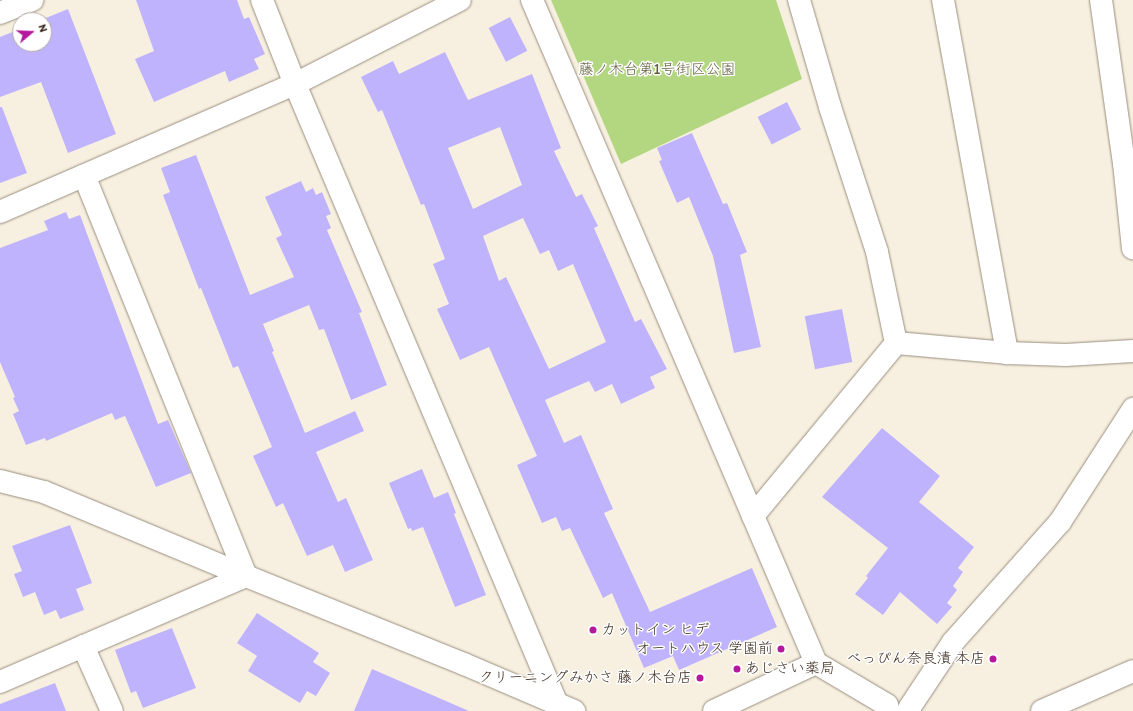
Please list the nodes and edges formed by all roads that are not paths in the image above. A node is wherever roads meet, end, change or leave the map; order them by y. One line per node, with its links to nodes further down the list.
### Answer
1 (33, 0): 8 (street)
2 (262, 0): 9 (street)
3 (460, 0): 9 (street)
4 (532, 0): 19 (street)
5 (799, 0): 14 (street)
6 (943, 0): 16 (street)
7 (1101, 0): 10 (street)
8 (0, 13)
9 (295, 84): 11 (street); 25 (street)
10 (1128, 163): 13 (street)
11 (84, 176): 12 (street); 20 (street)
12 (0, 212)
13 (1133, 249)
14 (896, 343): 16 (street); 19 (street)
15 (1133, 352): 16 (street)
16 (1007, 353)
17 (1133, 409): 29 (street)
18 (0, 481): 20 (street)
19 (753, 516): 22 (street)
20 (246, 576): 21 (street); 25 (street)
21 (83, 646): 24 (street); 26 (street)
22 (816, 663): 27 (street); 28 (street)
23 (1133, 671): 30 (street)
24 (0, 682)
25 (565, 707)
26 (112, 711)
27 (714, 711)
28 (889, 711)
29 (910, 711)
30 (1042, 711)

